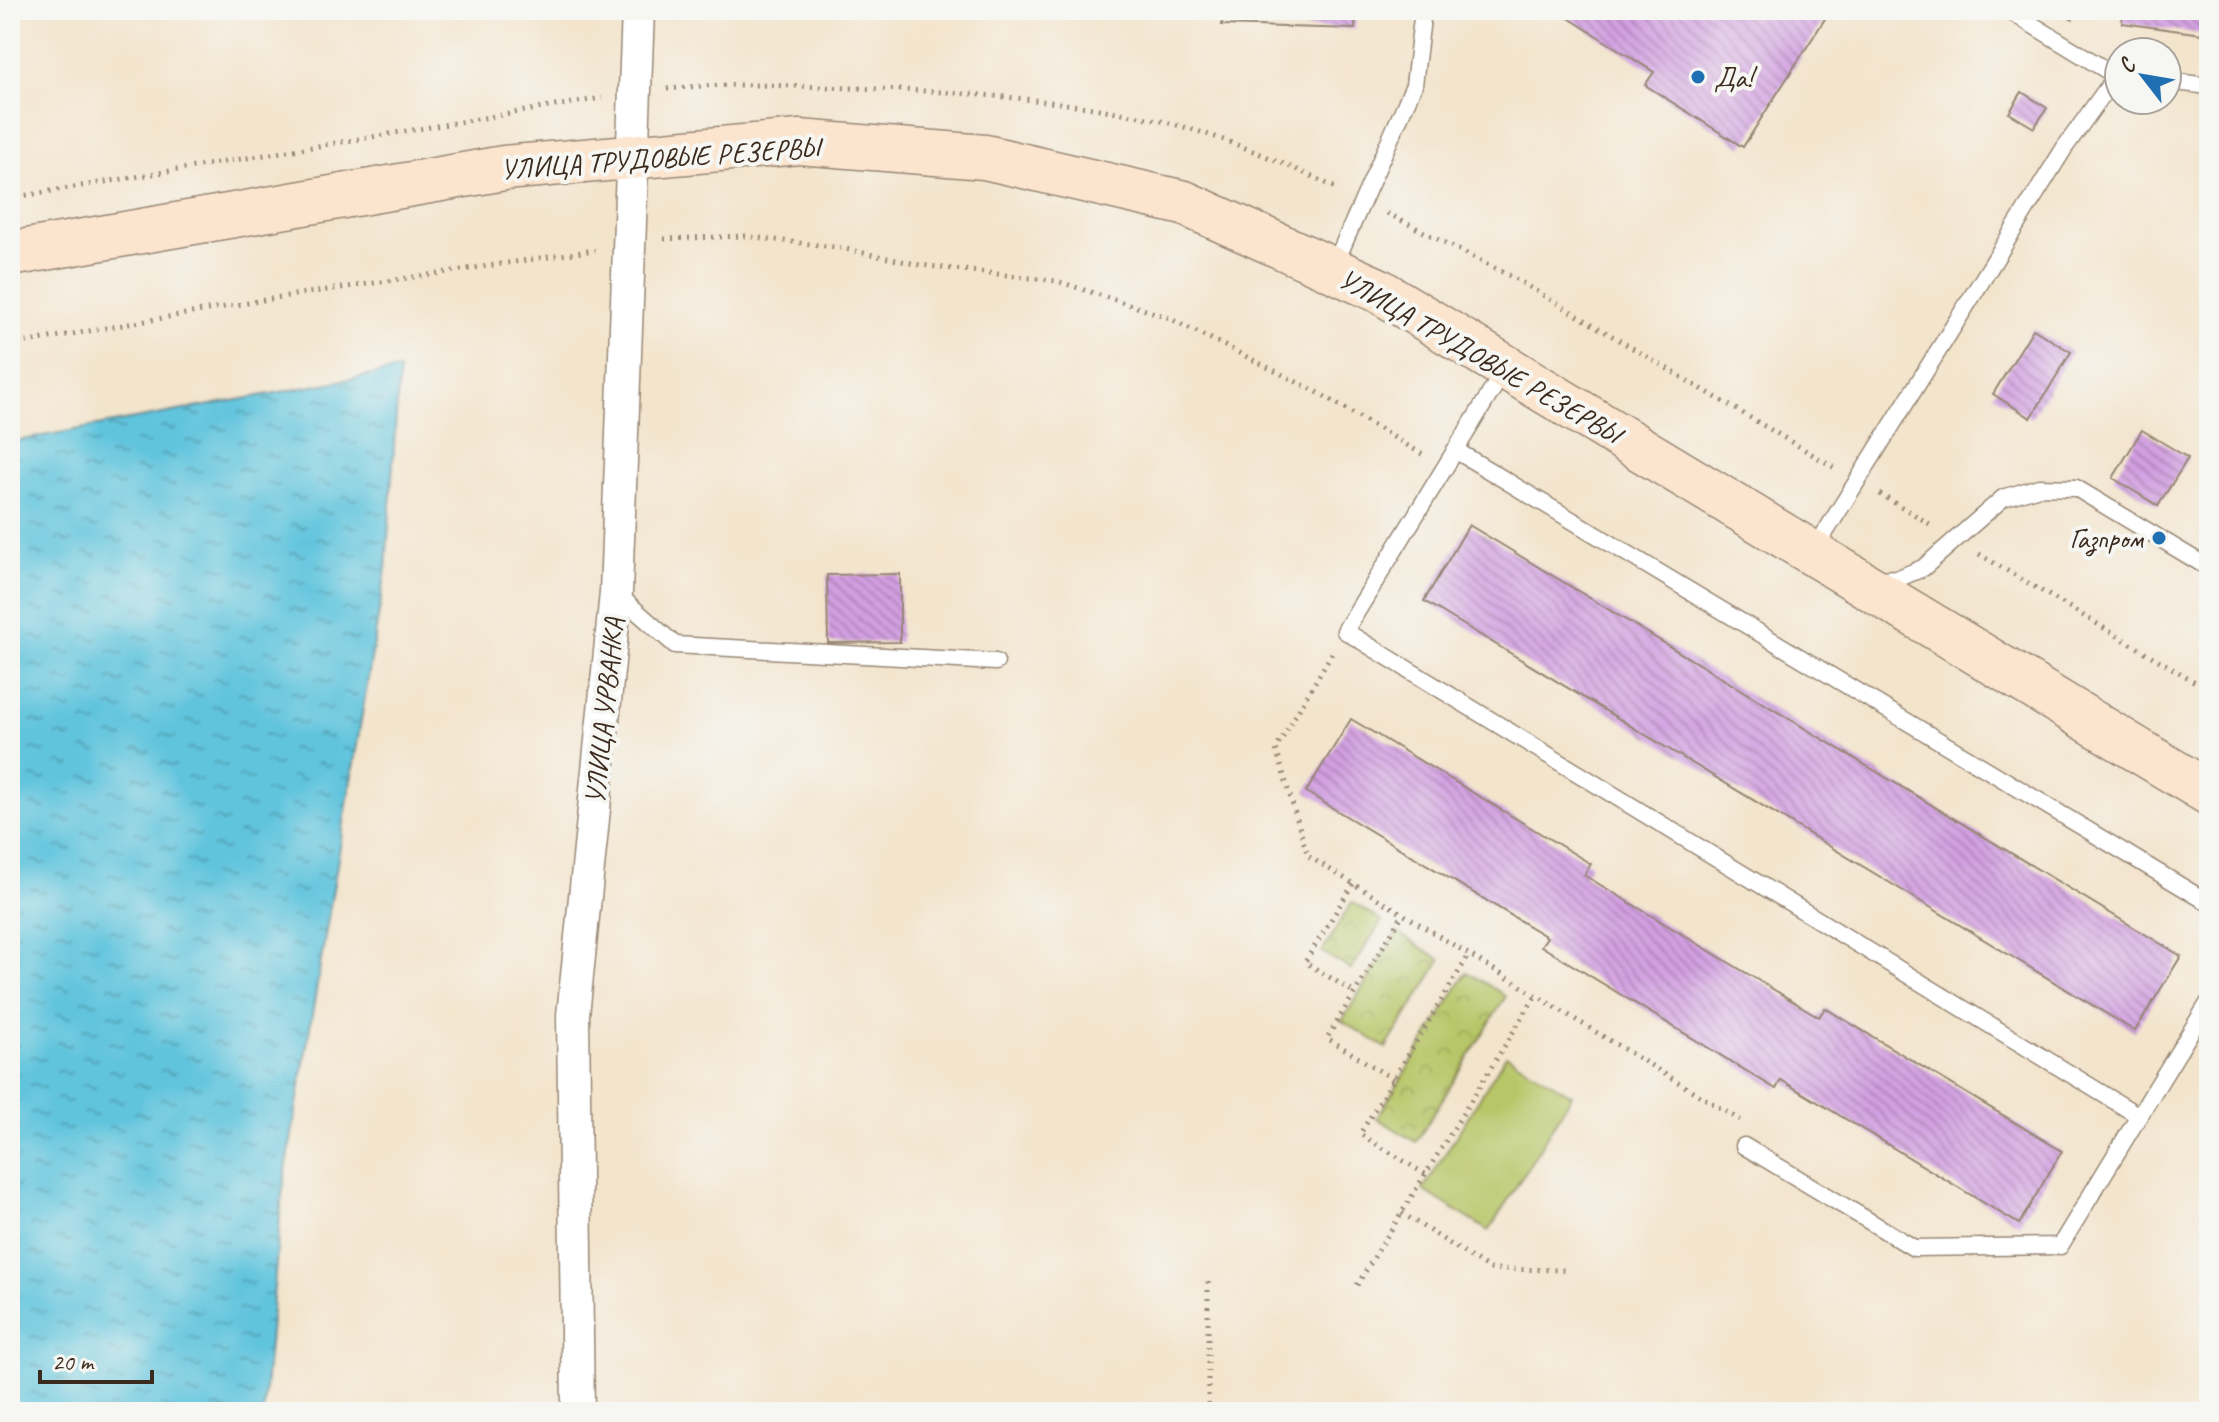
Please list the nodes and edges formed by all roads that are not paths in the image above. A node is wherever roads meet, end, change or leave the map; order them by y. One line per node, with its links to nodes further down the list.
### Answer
1 (638, 10): 8 (street, УЛИЦА УРВАНКА)
2 (1423, 10): 10 (lane)
3 (2008, 10): 4 (lane)
4 (2103, 68)
5 (2183, 83): 6 (lane)
6 (2209, 86)
7 (2103, 95): 13 (lane)
8 (635, 158): 9 (street, УЛИЦА ТРУДОВЫЕ РЕЗЕРВЫ); 10 (street, УЛИЦА ТРУДОВЫЕ РЕЗЕРВЫ); 16 (street, УЛИЦА УРВАНКА)
9 (10, 254)
10 (1332, 269): 11 (street, УЛИЦА ТРУДОВЫЕ РЕЗЕРВЫ)
11 (1505, 367): 12 (lane); 13 (street, УЛИЦА ТРУДОВЫЕ РЕЗЕРВЫ)
12 (1455, 450): 19 (lane); 21 (lane)
13 (1812, 553): 15 (street, УЛИЦА ТРУДОВЫЕ РЕЗЕРВЫ)
14 (2209, 568): 15 (lane)
15 (1857, 580): 18 (street, УЛИЦА ТРУДОВЫЕ РЕЗЕРВЫ)
16 (616, 593): 17 (lane); 23 (street, УЛИЦА УРВАНКА)
17 (996, 662)
18 (2209, 793)
19 (2209, 903)
20 (2209, 1002): 21 (lane)
21 (2139, 1116): 22 (lane)
22 (1744, 1146)
23 (578, 1412)

